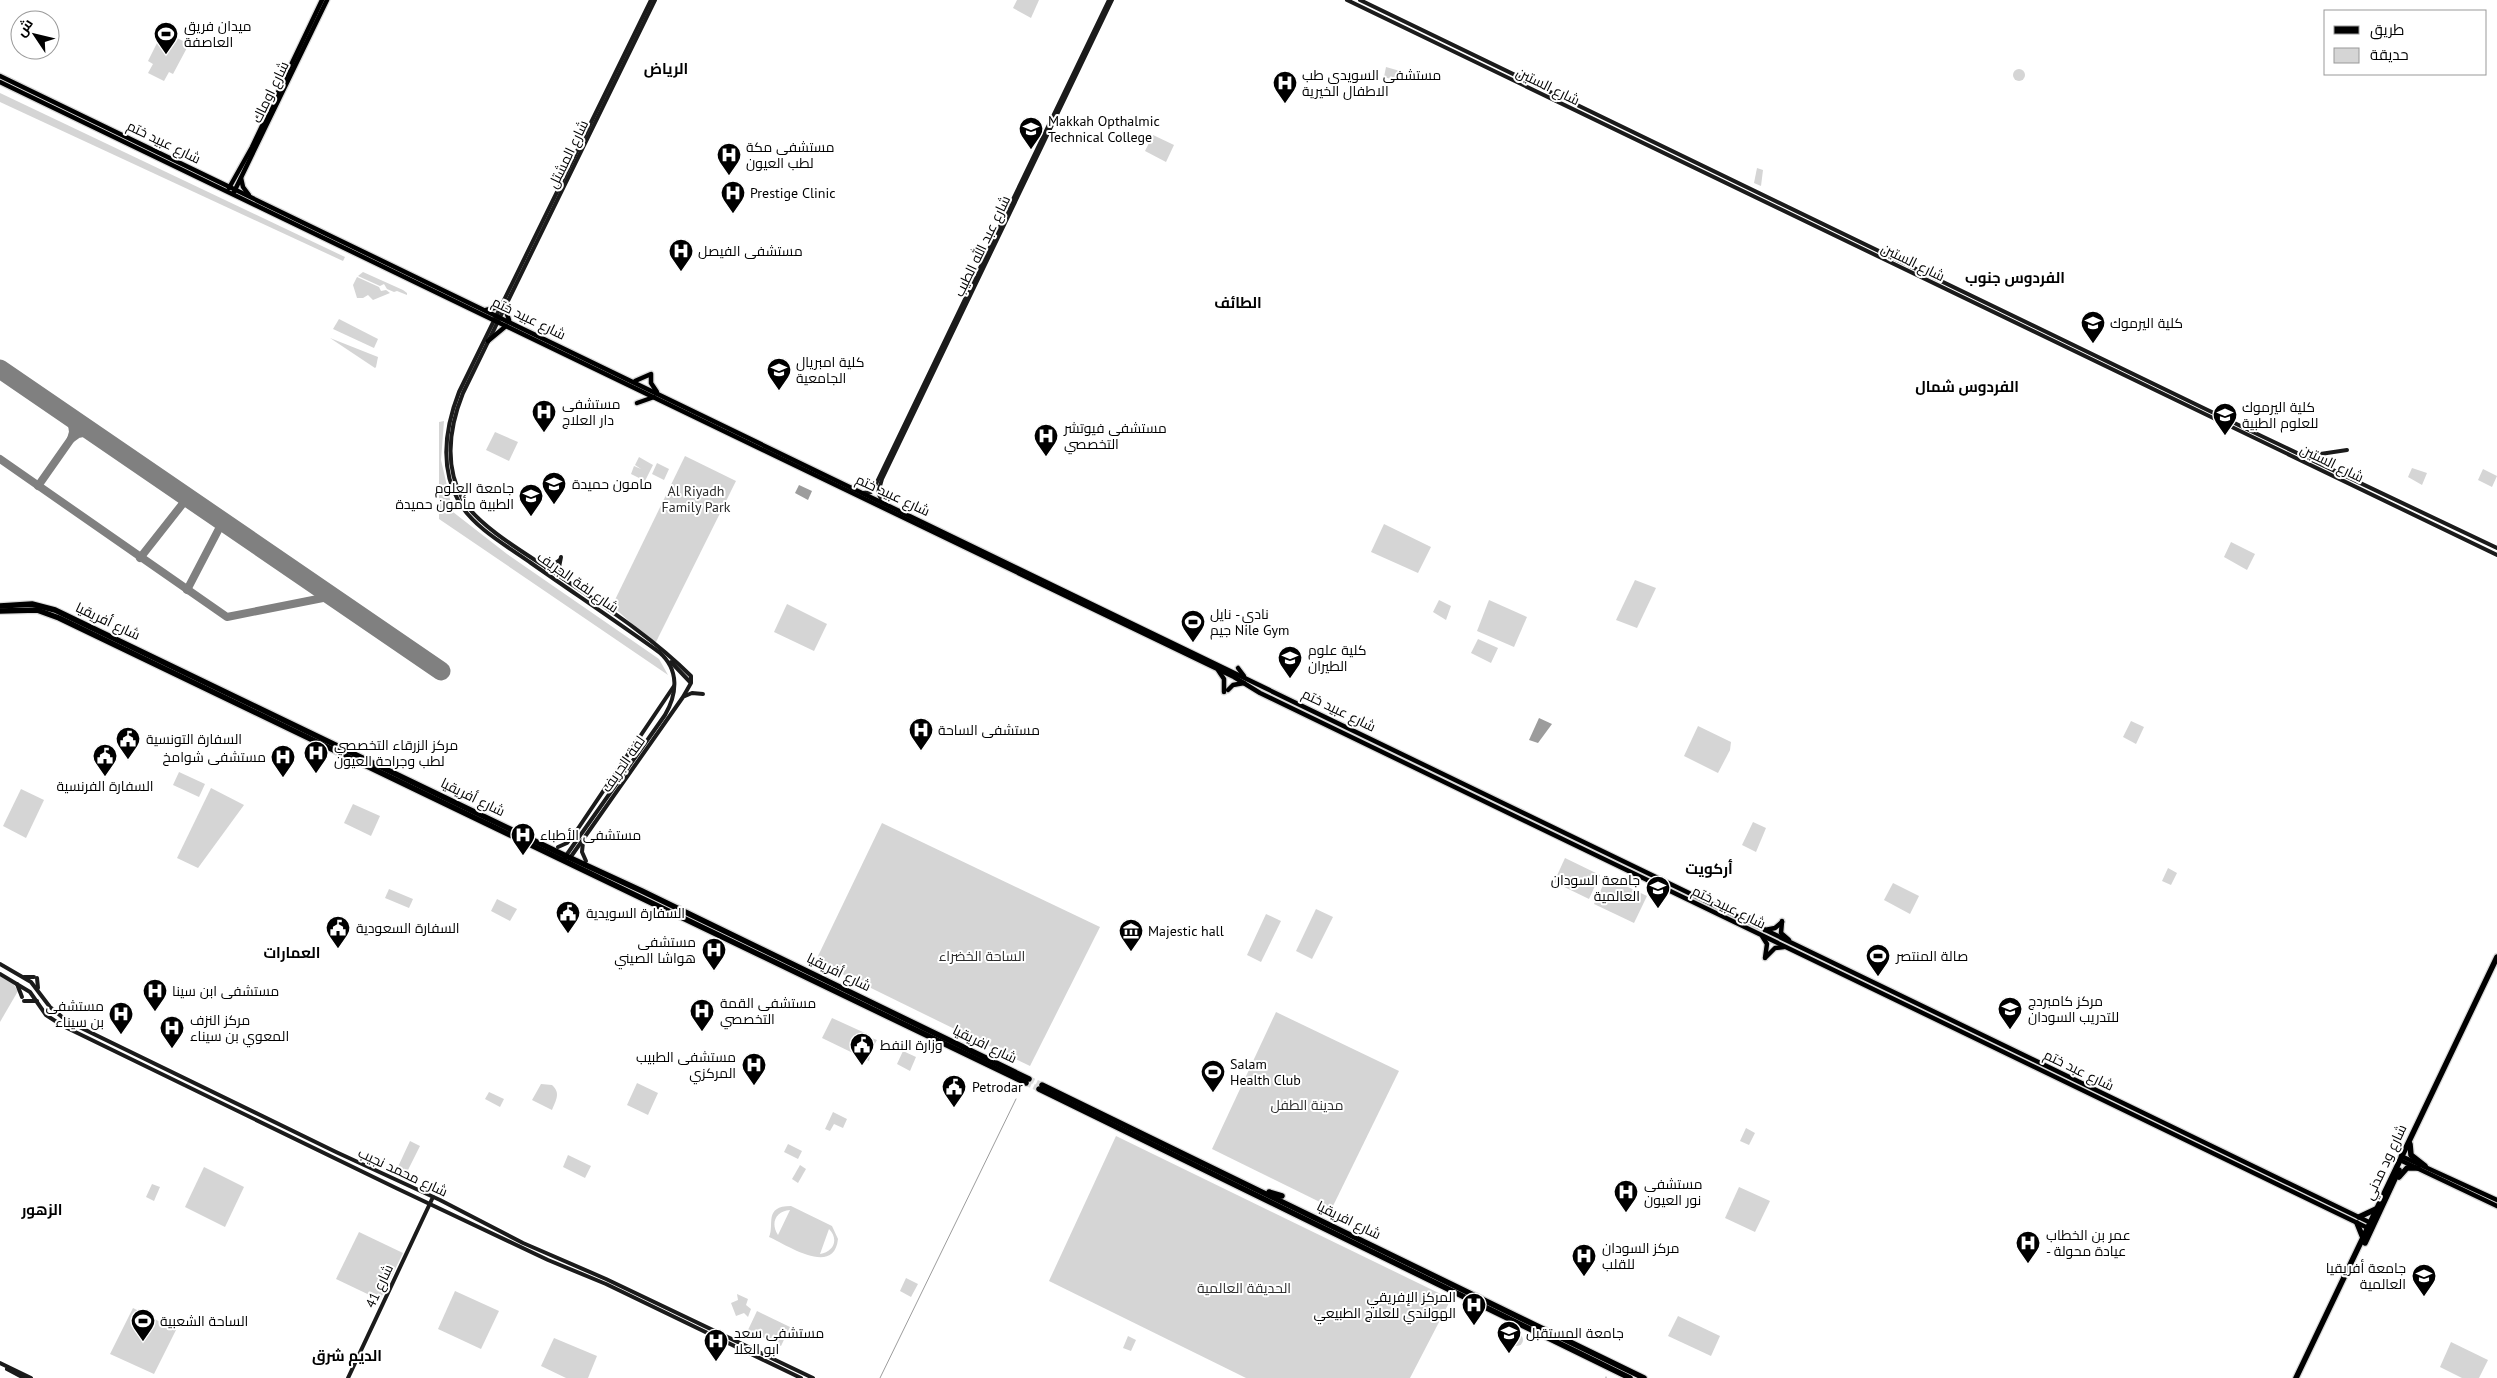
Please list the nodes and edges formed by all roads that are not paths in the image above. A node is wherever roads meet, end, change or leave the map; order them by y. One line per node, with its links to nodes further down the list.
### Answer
1 (322, 0): 12 (main road, شارع اوماك)
2 (327, 0): 11 (main road, شارع اوماك)
3 (650, 0): 21 (main road, شارع المشتل)
4 (655, 0): 21 (main road, شارع المشتل)
5 (1110, 0): 10 (main road, شارع عبد الله الطيب)
6 (1347, 0): 14 (main road, شارع الستين)
7 (1360, 0): 19 (main road, شارع الستين)
8 (0, 76): 13 (main road, شارع عبيد ختم)
9 (0, 82): 15 (main road, شارع عبيد ختم)
10 (1031, 166): 34 (main road, شارع عبد الله الطيب); 35 (main road, شارع عبد الله الطيب)
11 (241, 178): 17 (main road, شارع اوماك); 18 (main road)
12 (234, 179): 13 (main road); 15 (main road, شارع اوماك)
13 (222, 184): 15 (main road, شارع عبيد ختم)
14 (1730, 185): 16 (main road); 20 (main road, شارع الستين)
15 (228, 189): 17 (main road, شارع عبيد ختم)
16 (1726, 191)
17 (234, 192): 18 (main road, شارع عبيد ختم); 23 (main road, شارع عبيد ختم)
18 (250, 196): 22 (main road, شارع عبيد ختم)
19 (1938, 279): 20 (main road); 32 (main road, شارع الستين)
20 (1934, 284): 38 (main road, شارع الستين)
21 (503, 307): 22 (main road); 23 (main road, شارع المشتل); 24 (main road)
22 (485, 310): 23 (main road, شارع عبيد ختم)
23 (497, 319): 24 (main road, شارع عبيد ختم); 25 (main road, شارع عبيد ختم); 26 (main road, شارع لفة الجريف); 28 (main road, شارع لفة الجريف)
24 (510, 321): 27 (main road, شارع عبيد ختم)
25 (506, 326): 26 (main road); 29 (main road, شارع عبيد ختم)
26 (488, 340): 28 (main road, شارع لفة الجريف)
27 (633, 381): 29 (main road, شارع عبيد ختم); 29 (main road)
28 (461, 393): 42 (main road, شارع لفة الجريف); 46 (main road, شارع لفة الجريف)
29 (656, 395): 30 (main road); 33 (main road, شارع عبيد ختم)
30 (637, 403)
31 (2347, 450): 32 (main road)
32 (2307, 456): 36 (main road, شارع الستين)
33 (822, 476): 34 (main road, شارع عبيد ختم); 48 (main road, شارع عبيد ختم)
34 (863, 493): 35 (main road, شارع عبيد ختم)
35 (882, 502): 52 (main road, شارع عبيد ختم)
36 (2480, 539): 37 (main road, شارع الستين); 38 (main road)
37 (2487, 542): 39 (main road, شارع الستين); 40 (main road)
38 (2477, 546): 40 (main road, شارع الستين)
39 (2497, 548)
40 (2484, 549): 41 (main road, شارع الستين)
41 (2497, 555)
42 (546, 568): 43 (main road, شارع لفة الجريف); 43 (main road)
43 (565, 581): 51 (main road, شارع لفة الجريف)
44 (0, 606): 49 (highway, شارع أفريقيا)
45 (0, 611): 49 (highway, شارع أفريقيا)
46 (667, 659): 53 (main road, شارع لفة الجريف); 54 (main road)
47 (1238, 668): 52 (main road)
48 (1217, 669): 52 (main road, شارع عبيد ختم); 52 (main road)
49 (177, 671): 50 (highway, شارع أفريقيا)
50 (187, 676): 59 (highway, شارع أفريقيا); 60 (highway, شارع أفريقيا)
51 (691, 676): 53 (main road, لفة الجريف)
52 (1246, 681): 68 (main road, شارع عبيد ختم); 68 (main road, شارع عبيد ختم)
53 (691, 683): 56 (main road, لفة الجريف)
54 (674, 686): 62 (main road); 63 (main road)
55 (703, 694): 56 (main road)
56 (683, 697): 61 (main road, لفة الجريف)
57 (464, 802): 60 (highway)
58 (434, 803): 59 (highway)
59 (443, 803): 63 (highway, شارع أفريقيا)
60 (457, 804): 63 (highway, شارع أفريقيا)
61 (584, 839): 63 (main road, لفة الجريف); 64 (main road)
62 (558, 847)
63 (567, 858): 66 (highway, شارع أفريقيا)
64 (586, 861)
65 (638, 884): 66 (highway)
66 (638, 895): 67 (highway, شارع أفريقيا)
67 (694, 919): 80 (highway, شارع أفريقيا); 84 (highway, شارع أفريقيا)
68 (1761, 932): 69 (main road, شارع عبيد ختم); 70 (main road); 71 (main road)
69 (1775, 938): 70 (main road, شارع عبد ختم); 71 (main road, شارع عبد ختم)
70 (1796, 946): 85 (main road, شارع عبد ختم)
71 (1787, 947): 85 (main road, شارع عبد ختم)
72 (2497, 957): 91 (highway, شارع ود مدني)
73 (0, 964): 76 (main road, شارع محمد نجيب)
74 (2497, 965): 90 (highway, شارع ود مدني)
75 (0, 974): 77 (main road, شارع محمد نجيب)
76 (23, 976): 79 (main road, شارع محمد نجيب); 79 (main road)
77 (16, 982): 81 (main road); 83 (main road, شارع محمد نجيب)
78 (850, 987): 80 (highway)
79 (41, 995): 96 (main road, شارع محمد نجيب)
80 (857, 996): 84 (highway, شارع أفريقيا)
81 (22, 997)
82 (24, 1001): 83 (main road)
83 (38, 1003): 98 (main road, شارع محمد نجيب)
84 (930, 1033): 87 (highway, شارع افريقيا)
85 (1974, 1035): 86 (main road, شارع عبد ختم)
86 (1985, 1040): 88 (main road, شارع عبد ختم); 89 (main road, شارع عبد ختم)
87 (1027, 1081)
88 (2171, 1126): 89 (main road); 101 (main road, شارع عبد ختم)
89 (2168, 1132): 101 (main road, شارع عبد ختم)
90 (2410, 1144): 91 (highway, شارع ود مدني); 92 (highway)
91 (2402, 1159): 92 (main road); 100 (highway, شارع ود مدني)
92 (2422, 1167): 93 (main road); 100 (highway)
93 (2455, 1183): 97 (main road); 99 (main road)
94 (1257, 1189): 95 (highway); 103 (highway, شارع افريقيا); 107 (highway, شارع افريقيا)
95 (1282, 1196)
96 (433, 1198): 98 (main road, شارع 41); 113 (main road, شارع محمد نجيب)
97 (2497, 1200)
98 (430, 1204): 115 (main road, شارع محمد نجيب); 118 (main road, شارع 41)
99 (2497, 1206)
100 (2378, 1211): 101 (highway); 102 (highway, شارع ود مدني)
101 (2358, 1220): 102 (main road, شارع عبد ختم); 105 (highway)
102 (2371, 1226): 105 (highway, شارع ود مدني); 124 (highway, شارع ود مدني)
103 (1338, 1235): 106 (highway); 109 (highway, شارع افريقيا)
104 (1368, 1238): 107 (highway)
105 (2363, 1238): 123 (highway, شارع ود مدني)
106 (1345, 1244)
107 (1377, 1247): 108 (highway, شارع افريقيا)
108 (1425, 1271): 109 (highway); 110 (highway, شارع افريقيا)
109 (1426, 1278): 110 (highway, شارع افريقيا)
110 (1434, 1279): 111 (highway, شارع افريقيا); 121 (highway, شارع افريقيا)
111 (1515, 1315): 112 (highway); 122 (highway, شارع افريقيا)
112 (1532, 1317)
113 (777, 1360): 115 (main road); 120 (main road, شارع محمد نجيب)
114 (0, 1365): 116 (main road); 117 (main road)
115 (774, 1365): 119 (main road, شارع محمد نجيب)
116 (24, 1378)
117 (31, 1378)
118 (348, 1378)
119 (802, 1378)
120 (813, 1378)
121 (1630, 1378)
122 (1644, 1378)
123 (2296, 1378)
124 (2300, 1378)

